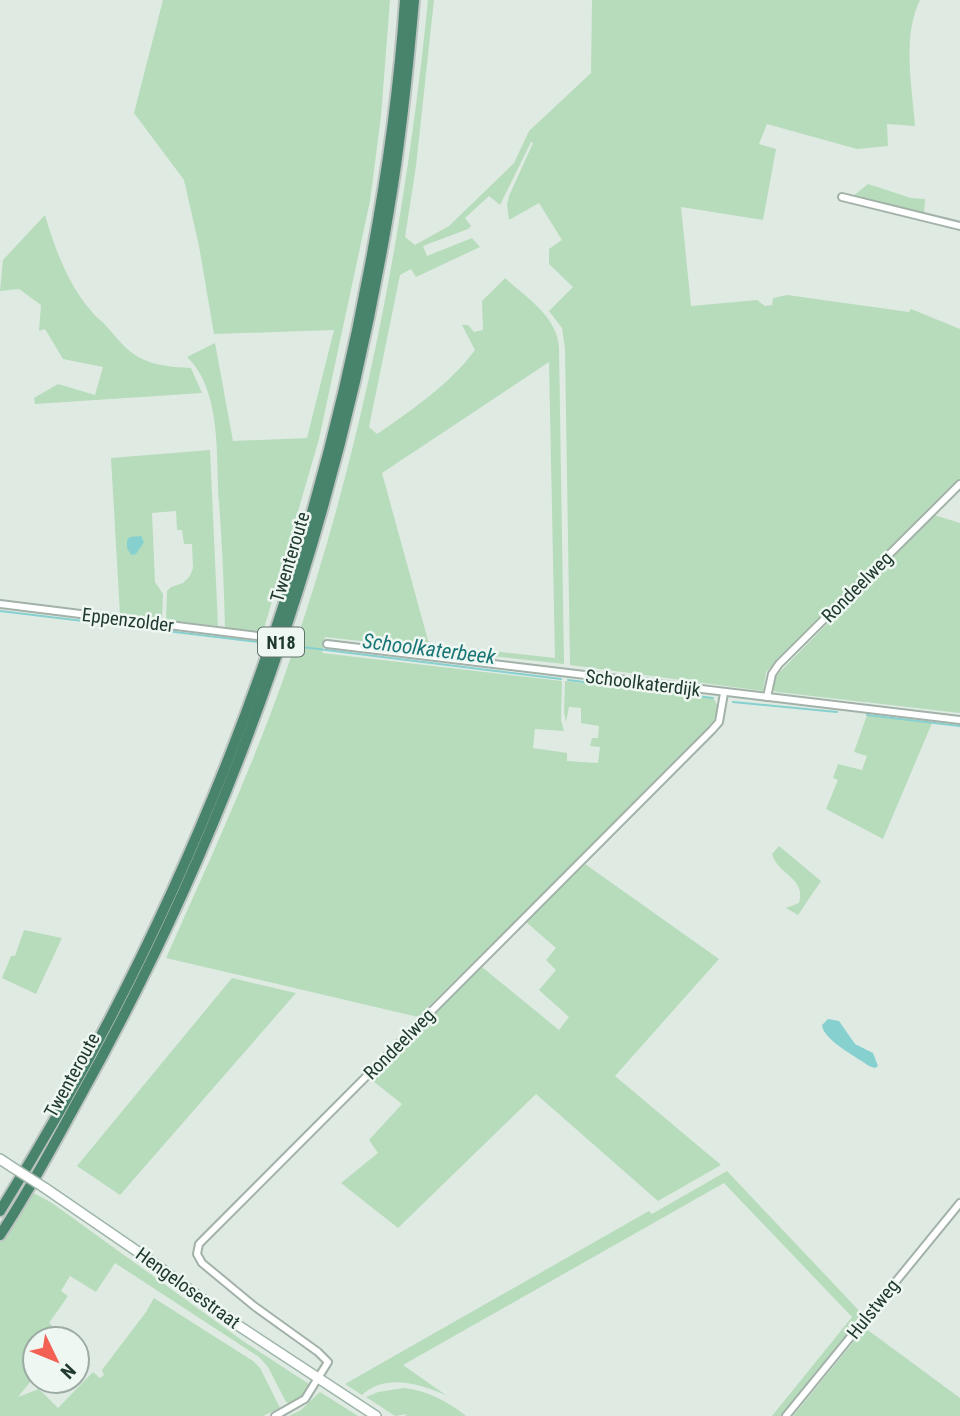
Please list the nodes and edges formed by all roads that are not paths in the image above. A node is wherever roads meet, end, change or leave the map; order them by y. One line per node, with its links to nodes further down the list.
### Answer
1 (405, 0): 14 (highway, Twenteroute / N18)
2 (414, 0): 15 (highway, Twenteroute / N18)
3 (842, 197): 4 (street)
4 (960, 226)
5 (960, 484): 10 (street, Rondeelweg)
6 (0, 604): 7 (street, Eppenzolder)
7 (257, 636)
8 (327, 644): 9 (street, Schoolkaterdijk)
9 (724, 693): 10 (street, Schoolkaterdijk); 16 (street, Rondeelweg)
10 (767, 697): 11 (street, Schoolkaterdijk)
11 (960, 720)
12 (0, 1159): 16 (main road, Hengelosestraat, bridge)
13 (960, 1203): 19 (street, Hulstweg)
14 (0, 1211)
15 (0, 1235)
16 (318, 1379): 17 (street); 18 (main road, Hengelosestraat)
17 (275, 1416)
18 (376, 1416)
19 (786, 1416)

